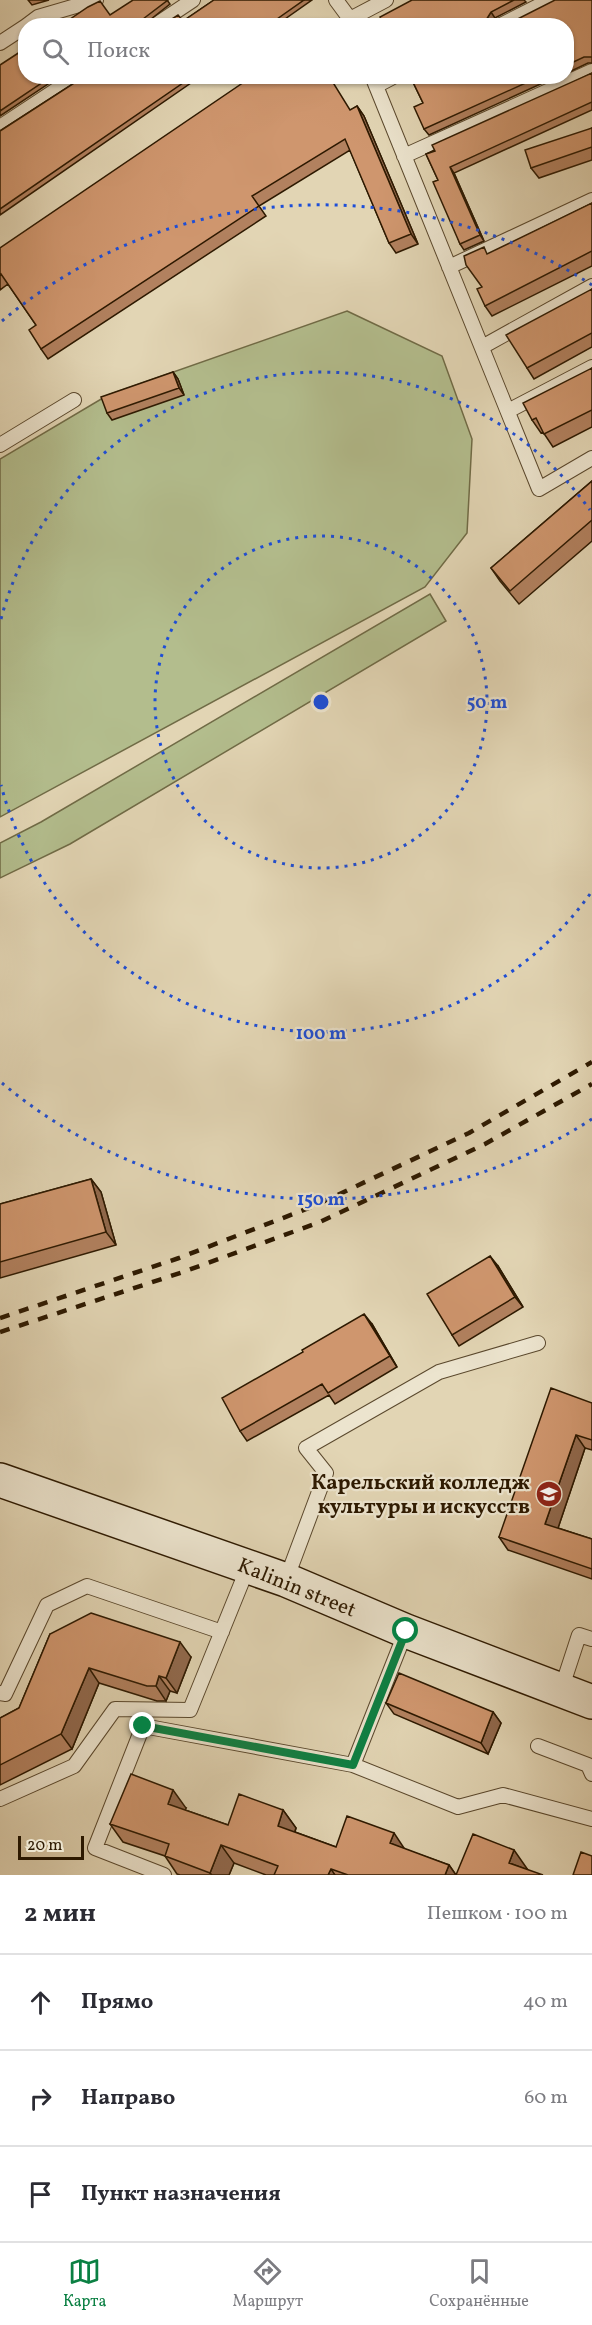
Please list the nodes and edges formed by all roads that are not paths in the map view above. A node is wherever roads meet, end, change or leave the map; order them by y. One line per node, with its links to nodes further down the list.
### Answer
1 (96, 0): 6 (lane)
2 (193, 0): 7 (lane)
3 (336, 0): 8 (lane)
4 (386, 0): 9 (lane)
5 (550, 0): 10 (lane)
6 (37, 18)
7 (166, 18)
8 (348, 18)
9 (357, 18)
10 (515, 18)
11 (18, 31): 12 (lane)
12 (0, 43)
13 (592, 71): 14 (lane)
14 (574, 79)
15 (65, 84): 18 (lane)
16 (375, 84): 19 (lane)
17 (563, 84): 19 (lane)
18 (0, 127)
19 (404, 156): 21 (lane)
20 (592, 200): 21 (lane)
21 (450, 267): 23 (lane)
22 (592, 286): 23 (lane)
23 (482, 346): 26 (lane)
24 (592, 367): 26 (lane)
25 (74, 400): 27 (lane)
26 (508, 411): 28 (lane)
27 (0, 445)
28 (592, 458)
29 (538, 1343): 32 (lane)
30 (0, 1480): 31 (main road, Kalinin street)
31 (248, 1567): 32 (main road, Kalinin street); 34 (lane)
32 (286, 1580): 33 (main road, Kalinin street)
33 (406, 1631): 36 (main road, Kalinin street); 40 (lane)
34 (222, 1632): 37 (lane); 42 (lane)
35 (592, 1639): 36 (lane)
36 (561, 1690): 38 (main road, Kalinin street)
37 (0, 1693)
38 (592, 1702)
39 (538, 1746): 41 (lane)
40 (353, 1765): 43 (lane); 44 (lane)
41 (592, 1774)
42 (0, 1799)
43 (592, 1819)
44 (164, 1875)

